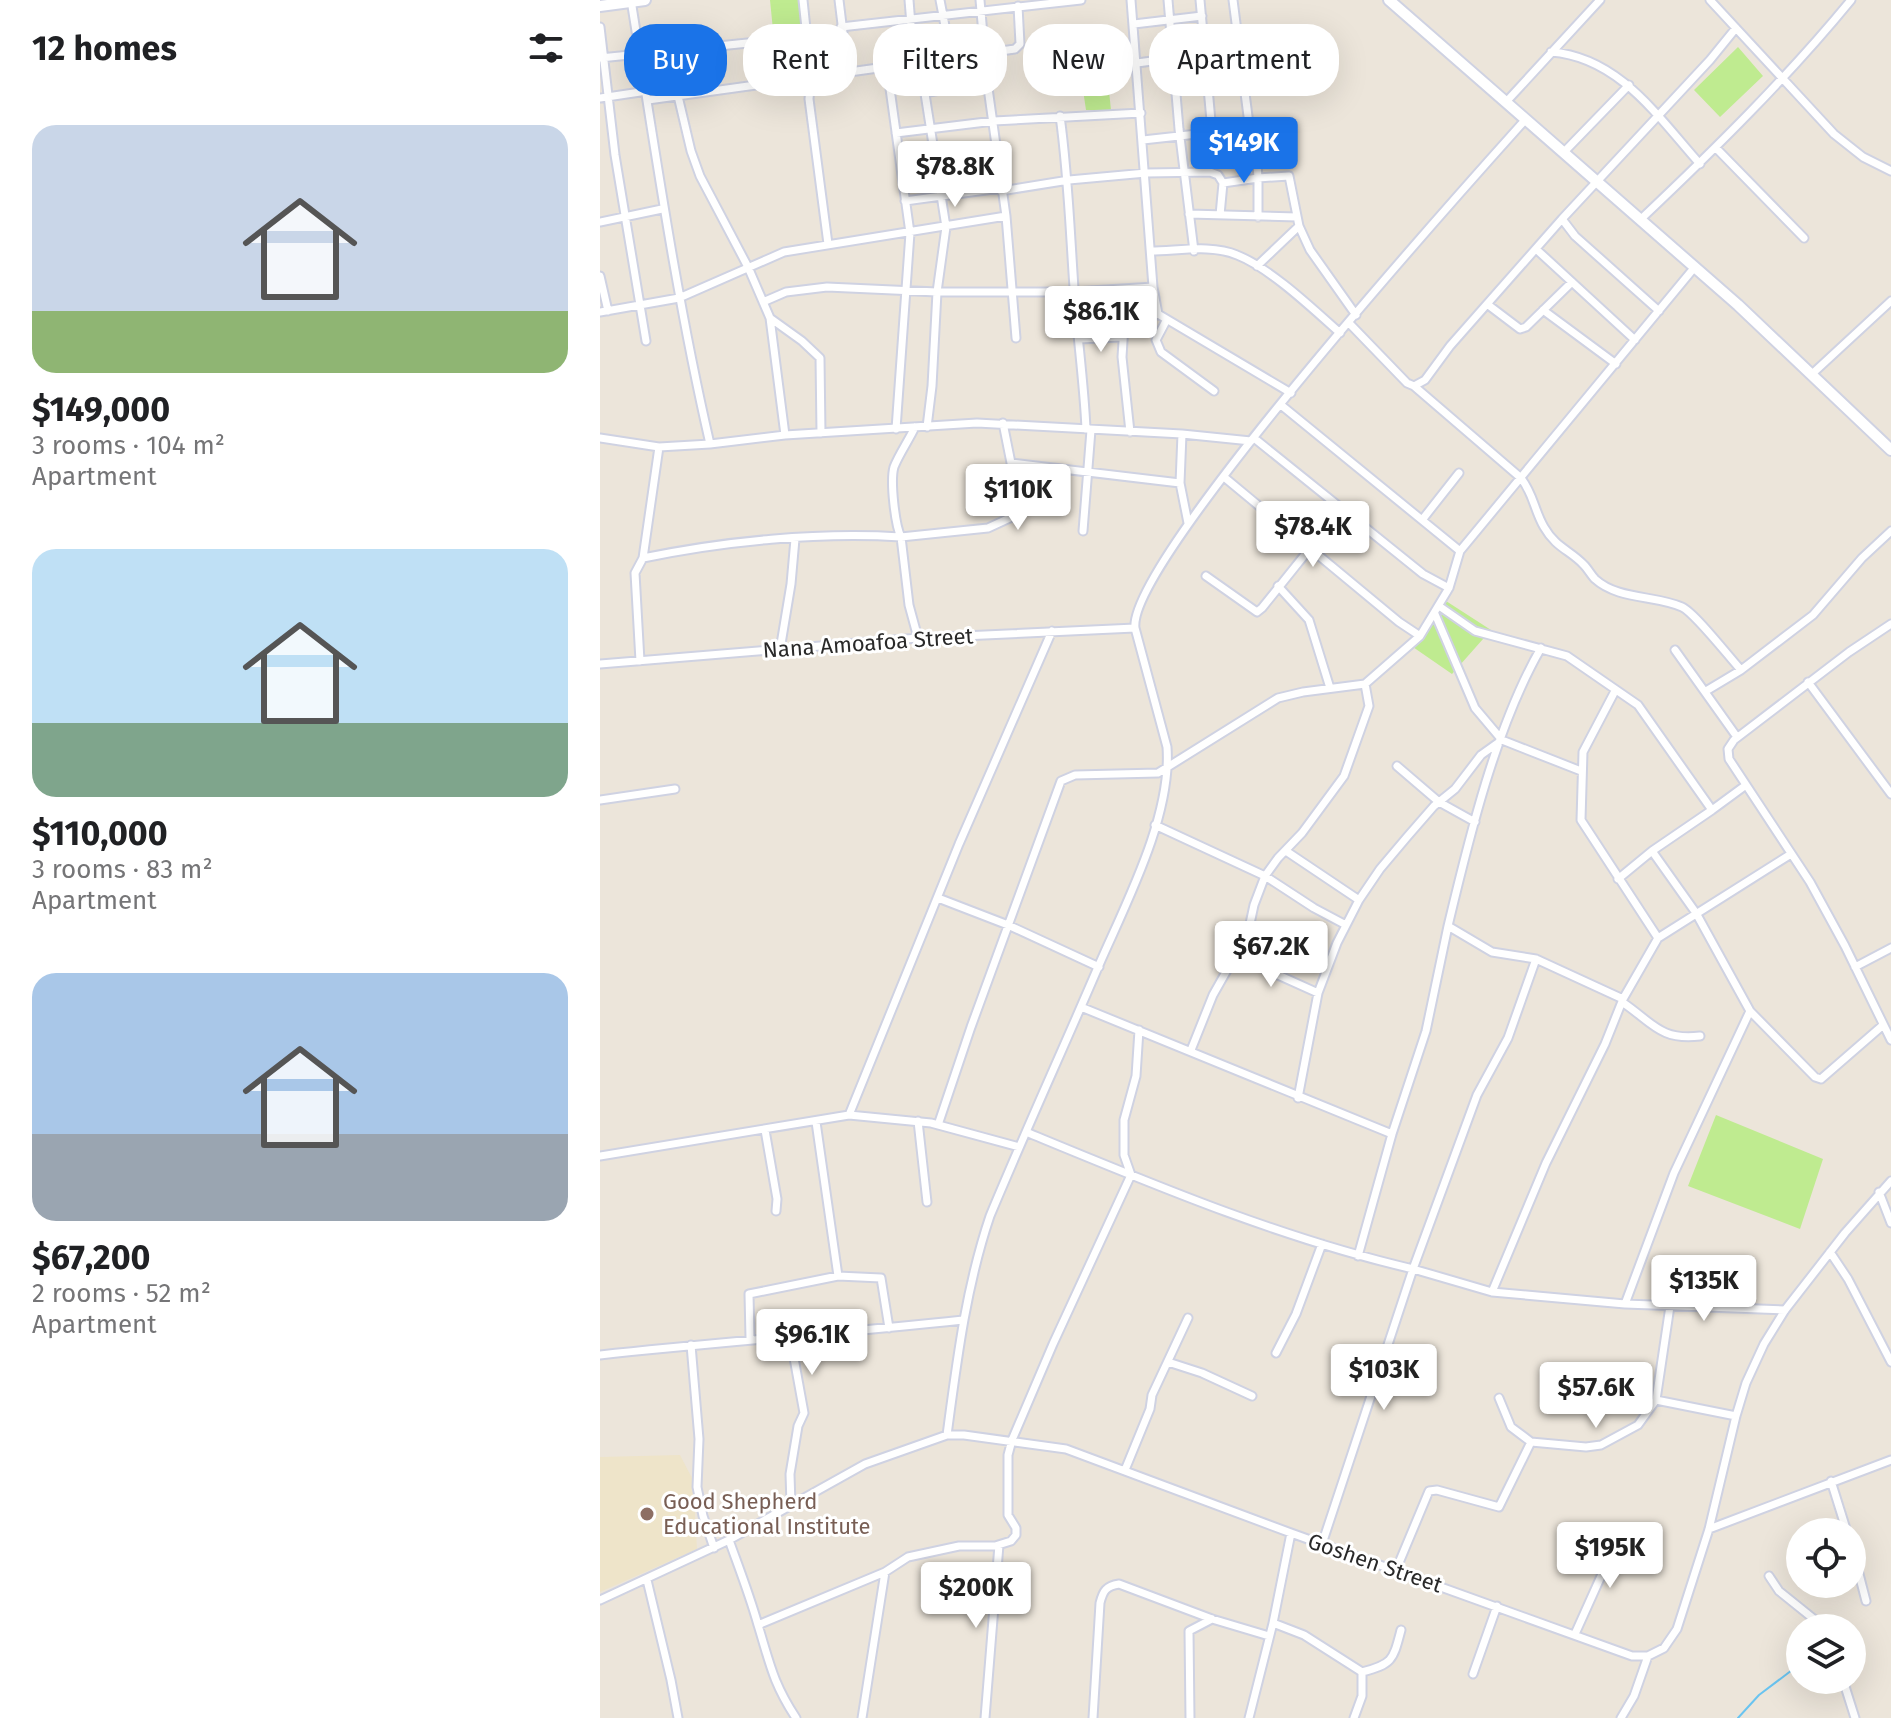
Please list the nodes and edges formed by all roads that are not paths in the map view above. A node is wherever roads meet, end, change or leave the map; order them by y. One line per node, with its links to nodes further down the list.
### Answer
1 (645, 0): 14 (street)
2 (803, 0): 24 (street)
3 (839, 0): 25 (street)
4 (909, 0): 21 (street)
5 (940, 0): 19 (street)
6 (1081, 0): 18 (street)
7 (1131, 0): 29 (street)
8 (1168, 0): 22 (street)
9 (1200, 0): 20 (street)
10 (1233, 0): 59 (street)
11 (1389, 0): 53 (street)
12 (1600, 0): 36 (street)
13 (1710, 0): 34 (street)
14 (631, 1): 17 (street); 23 (street)
15 (1848, 1): 41 (street)
16 (981, 4): 18 (street); 19 (street); 28 (street)
17 (600, 6)
18 (1018, 6): 35 (street)
19 (943, 14): 21 (street); 27 (street)
20 (1202, 16): 22 (street); 31 (street)
21 (912, 18): 26 (street); 32 (street)
22 (1169, 21): 29 (street); 30 (street)
23 (635, 24)
24 (806, 24)
25 (841, 24)
26 (913, 24)
27 (945, 24)
28 (983, 24)
29 (1134, 24): 40 (street)
30 (1169, 24)
31 (1203, 24)
32 (857, 25)
33 (600, 27): 38 (street)
34 (1736, 28): 41 (street); 56 (street)
35 (1007, 49)
36 (1551, 52): 42 (street); 53 (street)
37 (624, 55): 38 (street)
38 (602, 58): 52 (street)
39 (1149, 62): 40 (street)
40 (1137, 63): 54 (street)
41 (1782, 79): 65 (street); 68 (street)
42 (1629, 85): 56 (street); 66 (street)
43 (626, 96): 52 (street)
44 (648, 96): 78 (street)
45 (678, 96): 96 (street)
46 (809, 96): 91 (street)
47 (891, 96): 62 (street)
48 (924, 96): 60 (street)
49 (990, 96): 58 (street)
50 (1176, 96): 63 (street)
51 (1209, 96): 61 (street)
52 (604, 97): 83 (street)
53 (1506, 102): 57 (street)
54 (1141, 113): 55 (street); 64 (street)
55 (1060, 116): 58 (street); 72 (street)
56 (1658, 116): 67 (street); 73 (street)
57 (1526, 119): 66 (street); 114 (street)
58 (994, 121): 60 (street); 75 (street)
59 (1251, 128): 61 (street); 71 (street)
60 (930, 129): 62 (street); 76 (street)
61 (1212, 132): 63 (street)
62 (896, 133): 77 (street)
63 (1179, 134): 64 (street); 70 (street)
64 (1143, 140): 69 (street)
65 (1716, 148): 67 (street); 90 (street)
66 (1564, 152): 73 (street)
67 (1700, 164): 85 (street)
68 (1891, 171)
69 (1146, 173): 70 (street); 72 (street); 93 (street)
70 (1185, 174): 74 (street); 79 (street)
71 (1258, 178): 74 (street); 82 (street); 87 (street)
72 (1069, 180): 75 (street); 104 (street)
73 (1596, 180): 84 (street); 85 (street)
74 (1223, 183): 80 (street)
75 (1001, 190): 76 (street); 81 (street)
76 (941, 195): 77 (street); 88 (street)
77 (905, 201): 89 (street)
78 (662, 209): 83 (street); 105 (street)
79 (1189, 214): 80 (street); 94 (street)
80 (1220, 215): 82 (street)
81 (1006, 216): 88 (street); 102 (street)
82 (1258, 217): 87 (street)
83 (625, 218): 86 (street); 108 (street)
84 (1562, 219): 92 (street); 112 (street)
85 (1641, 219): 97 (street)
86 (600, 222)
87 (1298, 222): 95 (street); 114 (street)
88 (946, 227): 89 (street); 103 (street)
89 (910, 233): 91 (street); 101 (street)
90 (1804, 238)
91 (828, 244): 96 (street)
92 (1536, 249): 99 (street); 109 (street)
93 (1151, 251): 94 (street); 100 (street)
94 (1194, 251): 95 (street)
95 (1257, 266): 118 (street)
96 (748, 267): 105 (street); 107 (street)
97 (1694, 268): 112 (street); 125 (street)
98 (600, 276): 111 (street)
99 (1572, 282): 110 (street); 122 (street)
100 (1153, 287): 104 (street); 113 (street)
101 (904, 288): 103 (street); 107 (street); 133 (street)
102 (1014, 291): 103 (street); 104 (street); 120 (street)
103 (937, 292): 132 (street)
104 (1074, 292): 121 (street)
105 (679, 298): 108 (street); 141 (street)
106 (1891, 301): 125 (street)
107 (763, 302): 115 (street)
108 (640, 304): 111 (street); 123 (street)
109 (1487, 304): 110 (street); 126 (street)
110 (1543, 310): 124 (street)
111 (604, 311)
112 (1659, 311): 122 (street)
113 (1158, 314): 116 (street); 119 (street)
114 (1356, 315): 117 (street)
115 (770, 318): 136 (street); 138 (street)
116 (1166, 321): 127 (street); 128 (street)
117 (1349, 323): 118 (street); 126 (street)
118 (1340, 333): 128 (street)
119 (1121, 337): 121 (street); 135 (street)
120 (1016, 338)
121 (1080, 339): 134 (street)
122 (1635, 340): 124 (street)
123 (646, 341)
124 (1616, 364): 148 (street)
125 (1812, 374): 143 (street)
126 (1414, 386): 148 (street)
127 (1214, 391)
128 (1291, 393): 129 (street)
129 (1281, 405): 140 (street); 150 (street)
130 (1003, 423): 132 (street); 134 (street); 144 (street)
131 (915, 427): 132 (street); 133 (street); 154 (street)
132 (927, 427)
133 (896, 429): 136 (street)
134 (1089, 429): 135 (street); 145 (street)
135 (1130, 432): 137 (street)
136 (821, 433): 138 (street)
137 (1182, 434): 140 (street); 149 (street)
138 (785, 435): 141 (street)
139 (600, 438): 142 (street)
140 (1252, 440): 147 (street); 161 (street)
141 (710, 444): 142 (street)
142 (659, 447): 158 (street)
143 (1891, 450)
144 (1011, 463): 145 (street); 154 (street)
145 (1087, 472): 149 (street); 152 (street)
146 (1459, 473): 150 (street)
147 (1224, 477): 151 (street); 156 (street)
148 (1521, 478): 157 (street); 173 (street)
149 (1180, 483): 151 (street)
150 (1422, 520): 157 (street)
151 (1188, 523): 164 (street)
152 (1083, 531)
153 (1891, 531): 173 (street)
154 (901, 537): 155 (street); 167 (street)
155 (795, 539): 158 (street); 169 (street)
156 (1311, 547): 160 (street); 166 (street)
157 (1460, 551): 161 (street)
158 (643, 558): 171 (street)
159 (1206, 576): 160 (street)
160 (1278, 586): 176 (street)
161 (1449, 588): 162 (street)
162 (1437, 610): 166 (street); 168 (street); 180 (street)
163 (1891, 624): 174 (street)
164 (1135, 628): 165 (street, Nana Amoafoa Street); 182 (street)
165 (1052, 631): 167 (street, Nana Amoafoa Street); 197 (street)
166 (1420, 636): 175 (street)
167 (918, 638): 169 (street, Nana Amoafoa Street)
168 (1541, 648): 177 (street); 180 (street)
169 (780, 650): 171 (street, Nana Amoafoa Street)
170 (1675, 650): 178 (street)
171 (640, 661): 172 (street, Nana Amoafoa Street)
172 (600, 664)
173 (1741, 670): 178 (street)
174 (1808, 682): 179 (street); 186 (street)
175 (1365, 684): 176 (street); 192 (street)
176 (1330, 688): 182 (street)
177 (1615, 691): 183 (street); 189 (street)
178 (1706, 691): 179 (street)
179 (1737, 737): 184 (street)
180 (1502, 740): 183 (street); 188 (street); 190 (street)
181 (1397, 766): 188 (street)
182 (1169, 768): 191 (street); 200 (street)
183 (1581, 771): 196 (street)
184 (1746, 785): 189 (street); 194 (street)
185 (675, 789): 187 (street)
186 (1891, 794)
187 (600, 800)
188 (1439, 802): 190 (street); 198 (street)
189 (1712, 810): 193 (street)
190 (1475, 822): 202 (street)
191 (1155, 825): 195 (street); 207 (street)
192 (1286, 851): 195 (street); 198 (street)
193 (1652, 851): 196 (street); 199 (street)
194 (1791, 854): 199 (street); 208 (street)
195 (1265, 876): 201 (street); 205 (street)
196 (1618, 879): 203 (street)
197 (938, 898): 200 (street); 219 (street)
198 (1359, 900): 201 (street)
199 (1696, 913): 203 (street); 212 (street)
200 (1008, 925): 207 (street); 222 (street)
201 (1346, 925): 209 (street)
202 (1448, 926): 206 (street); 225 (street)
203 (1658, 938): 210 (street)
204 (1891, 948): 208 (street)
205 (1236, 956): 209 (street); 217 (street)
206 (1536, 959): 210 (street); 237 (street)
207 (1099, 967): 211 (street)
208 (1855, 967): 213 (street)
209 (1318, 993): 218 (street)
210 (1623, 1001): 215 (street); 239 (street)
211 (1081, 1007): 214 (street); 224 (street)
212 (1750, 1011): 213 (street); 240 (street)
213 (1882, 1026): 216 (street)
214 (1139, 1030): 217 (street); 228 (street)
215 (1700, 1036)
216 (1891, 1040)
217 (1191, 1050): 218 (street)
218 (1298, 1098): 225 (street)
219 (849, 1115): 220 (street); 221 (street)
220 (918, 1121): 222 (street); 231 (street)
221 (816, 1122): 223 (street); 238 (street)
222 (938, 1125): 226 (street)
223 (765, 1130): 227 (street); 232 (street)
224 (1026, 1132): 226 (street); 228 (street)
225 (1392, 1134): 236 (street)
226 (1019, 1147): 244 (street)
227 (600, 1156)
228 (1131, 1175): 234 (street); 258 (street)
229 (1891, 1181): 230 (street)
230 (1879, 1192): 233 (street); 235 (street)
231 (927, 1202)
232 (776, 1211)
233 (1891, 1223)
234 (1322, 1244): 236 (street); 249 (street)
235 (1830, 1252): 242 (street); 252 (street)
236 (1358, 1256): 237 (street)
237 (1413, 1269): 239 (street); 269 (street)
238 (838, 1276): 245 (street); 247 (street)
239 (1492, 1292): 240 (street)
240 (1625, 1304): 241 (street)
241 (1670, 1306): 242 (street); 255 (street)
242 (1785, 1310): 256 (street)
243 (1188, 1318): 251 (street)
244 (963, 1320): 245 (street); 257 (street)
245 (889, 1328): 246 (street)
246 (790, 1336): 247 (street); 263 (street)
247 (750, 1338): 248 (street)
248 (691, 1345): 250 (street); 271 (street)
249 (1276, 1353)
250 (600, 1355)
251 (1168, 1362): 253 (street); 261 (street)
252 (1891, 1362)
253 (1252, 1396)
254 (1499, 1398): 259 (street)
255 (1656, 1400): 256 (street); 259 (street)
256 (1736, 1416): 265 (street)
257 (947, 1435): 258 (street, Goshen Street); 263 (street, Goshen Street)
258 (1012, 1440): 261 (street, Goshen Street); 270 (street)
259 (1531, 1442): 272 (street)
260 (1891, 1460): 262 (street)
261 (1125, 1470): 266 (street, Goshen Street)
262 (1831, 1481): 264 (street); 265 (street)
263 (791, 1505): 268 (street, Goshen Street)
264 (1843, 1518)
265 (1709, 1529): 287 (street)
266 (1291, 1533): 269 (street, Goshen Street); 282 (street)
267 (1620, 1534): 285 (street)
268 (729, 1540): 271 (street, Goshen Street); 283 (street)
269 (1322, 1544): 272 (street, Goshen Street)
270 (999, 1545): 273 (street); 294 (street)
271 (714, 1548): 275 (street, Goshen Street)
272 (1396, 1570): 279 (street, Goshen Street)
273 (885, 1572): 283 (street); 293 (street)
274 (1769, 1576): 280 (street)
275 (647, 1580): 277 (street, Goshen Street); 291 (street)
276 (1865, 1598): 278 (street)
277 (600, 1600)
278 (1866, 1601)
279 (1497, 1606): 285 (street, Goshen Street); 289 (street)
280 (1808, 1614)
281 (1212, 1619): 286 (street); 295 (street); 296 (street)
282 (1273, 1623): 286 (street); 288 (street)
283 (758, 1625): 292 (street)
284 (1401, 1630): 288 (street)
285 (1575, 1634): 287 (street, Goshen Street)
286 (1269, 1636): 297 (street)
287 (1648, 1656): 299 (street)
288 (1362, 1672): 298 (street)
289 (1473, 1674)
290 (1847, 1694): 300 (street)
291 (678, 1718)
292 (796, 1718)
293 (862, 1718)
294 (985, 1718)
295 (1093, 1718)
296 (1190, 1718)
297 (1249, 1718)
298 (1354, 1718)
299 (1621, 1718)
300 (1855, 1718)

